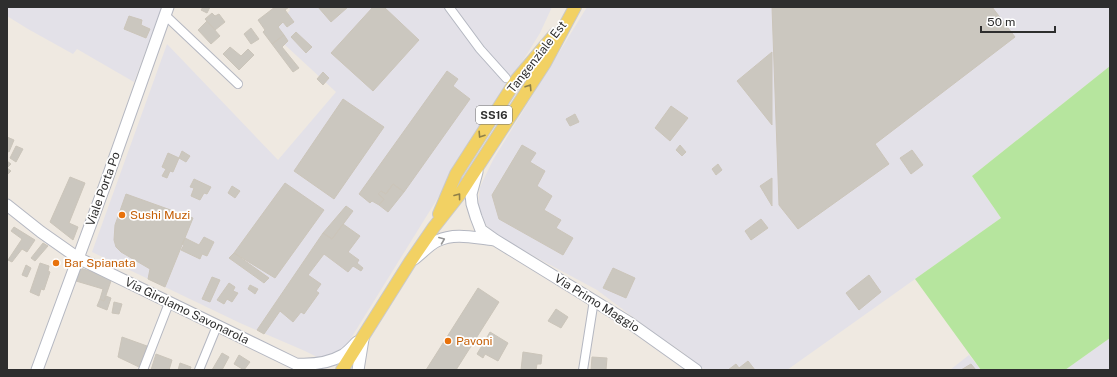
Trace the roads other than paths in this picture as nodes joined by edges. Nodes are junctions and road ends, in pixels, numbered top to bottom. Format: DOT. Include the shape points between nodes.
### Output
graph roads {
  1 [pos="448,7"];
  2 [pos="167,11"];
  3 [pos="573,11"];
  4 [pos="506,78"];
  5 [pos="238,84"];
  6 [pos="478,167"];
  7 [pos="7,205"];
  8 [pos="434,227"];
  9 [pos="495,240"];
  10 [pos="78,258"];
  11 [pos="410,262"];
  12 [pos="594,300"];
  13 [pos="170,303"];
  14 [pos="217,326"];
  15 [pos="362,337"];
  16 [pos="303,368"];
  17 [pos="37,370"];
  18 [pos="144,370"];
  19 [pos="199,370"];
  20 [pos="328,370"];
  21 [pos="342,370"];
  22 [pos="358,370"];
  23 [pos="583,370"];
  24 [pos="696,370"];
  1 -- 4 [label="street"];
  2 -- 5 [label="street"];
  2 -- 10 [label="street, Viale Porta Po"];
  6 -- 3 [label="main road, Tangenziale Est / SS16, one-way" via="545,63"];
  3 -- 8 [label="main road, Tangenziale Est / SS16, one-way" via="517,79 454,178"];
  8 -- 6 [label="main road, Tangenziale Est / SS16, one-way"];
  6 -- 9 [label="street, Via Primo Maggio" via="471,194 472,204 481,230"];
  7 -- 10 [label="street, Via Girolamo Savonarola"];
  8 -- 11 [label="main road, Tangenziale Est / SS16"];
  11 -- 9 [label="street, Via Primo Maggio, one-way" via="437,241 448,237 463,235"];
  9 -- 12 [label="street, Via Primo Maggio"];
  10 -- 13 [label="street, Via Girolamo Savonarola"];
  10 -- 17 [label="street, Viale Porta Po"];
  11 -- 15 [label="main road, Tangenziale Est / SS16"];
  12 -- 23 [label="street"];
  12 -- 24 [label="street, Via Primo Maggio"];
  13 -- 14 [label="street, Via Girolamo Savonarola"];
  13 -- 18 [label="street"];
  14 -- 16 [label="street, Via Girolamo Savonarola"];
  14 -- 19 [label="street"];
  15 -- 16 [label="street" via="344,354"];
  15 -- 21 [label="main road, Tangenziale Est / SS16"];
  15 -- 22 [label="street"];
  16 -- 20 [label="street, Via Girolamo Savonarola" via="323,367"];
}
